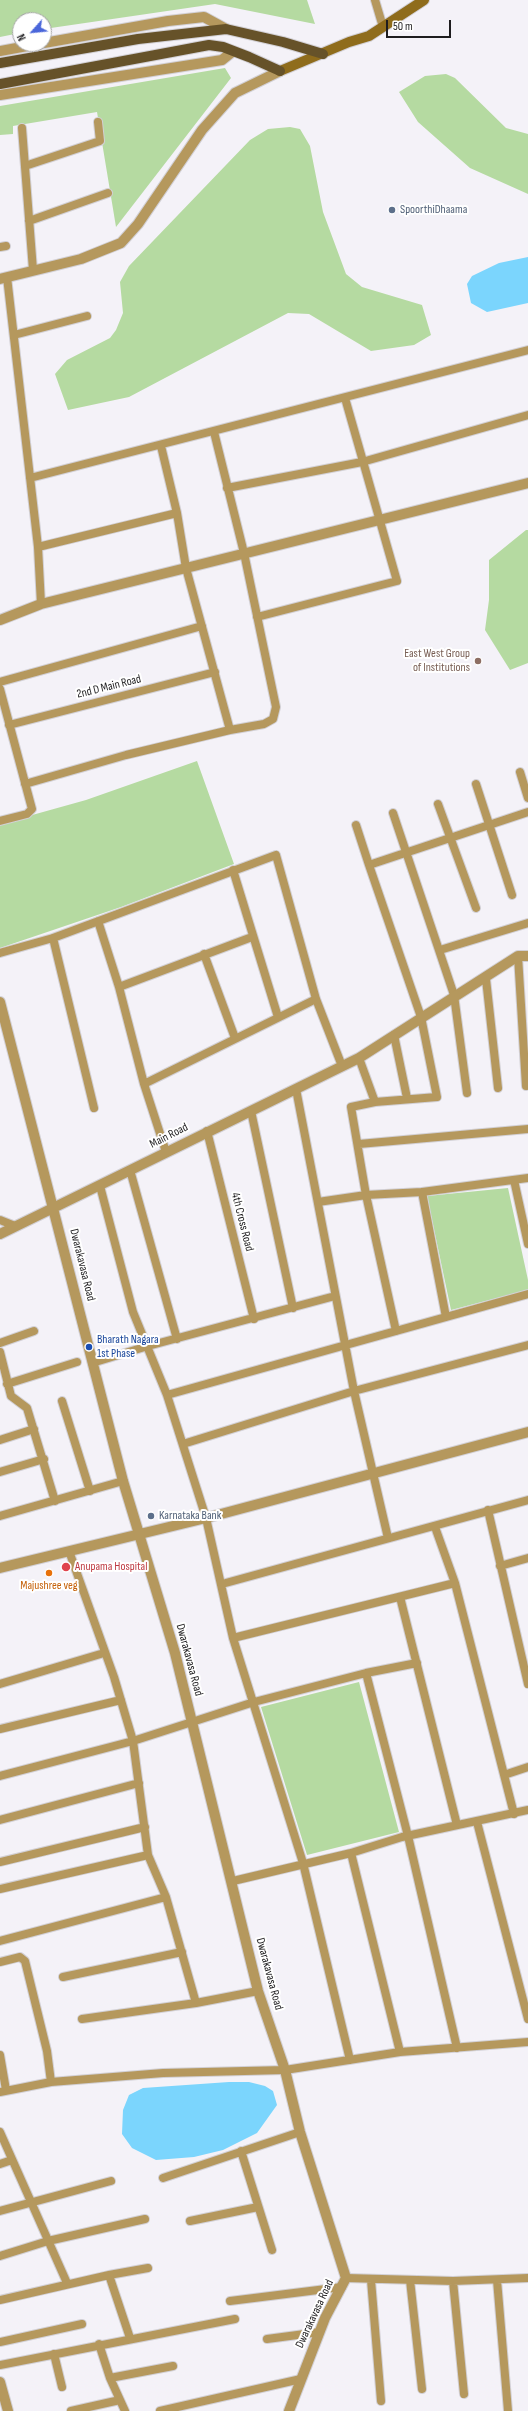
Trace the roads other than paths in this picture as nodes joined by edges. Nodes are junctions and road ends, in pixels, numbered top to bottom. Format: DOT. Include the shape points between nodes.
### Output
graph roads {
  1 [pos="375,0"];
  2 [pos="424,0"];
  3 [pos="384,27"];
  4 [pos="226,29"];
  5 [pos="52,42"];
  6 [pos="12,49"];
  7 [pos="0,51"];
  8 [pos="232,52"];
  9 [pos="323,54"];
  10 [pos="0,63"];
  11 [pos="280,71"];
  12 [pos="0,84"];
  13 [pos="0,95"];
  14 [pos="98,122"];
  15 [pos="22,128"];
  16 [pos="25,166"];
  17 [pos="108,193"];
  18 [pos="29,221"];
  19 [pos="33,270"];
  20 [pos="3,278"];
  21 [pos="87,316"];
  22 [pos="14,334"];
  23 [pos="528,350"];
  24 [pos="345,398"];
  25 [pos="528,415"];
  26 [pos="214,432"];
  27 [pos="160,446"];
  28 [pos="362,462"];
  29 [pos="30,478"];
  30 [pos="528,483"];
  31 [pos="227,488"];
  32 [pos="177,513"];
  33 [pos="378,520"];
  34 [pos="38,547"];
  35 [pos="244,553"];
  36 [pos="186,568"];
  37 [pos="41,604"];
  38 [pos="257,617"];
  39 [pos="0,620"];
  40 [pos="202,626"];
  41 [pos="215,672"];
  42 [pos="0,682"];
  43 [pos="0,689"];
  44 [pos="9,725"];
  45 [pos="230,730"];
  46 [pos="520,772"];
  47 [pos="25,784"];
  48 [pos="476,784"];
  49 [pos="528,798"];
  50 [pos="438,804"];
  51 [pos="528,812"];
  52 [pos="393,813"];
  53 [pos="0,821"];
  54 [pos="356,825"];
  55 [pos="489,825"];
  56 [pos="450,838"];
  57 [pos="408,852"];
  58 [pos="369,865"];
  59 [pos="232,870"];
  60 [pos="512,895"];
  61 [pos="476,908"];
  62 [pos="98,921"];
  63 [pos="528,923"];
  64 [pos="252,937"];
  65 [pos="53,938"];
  66 [pos="440,950"];
  67 [pos="0,953"];
  68 [pos="204,954"];
  69 [pos="523,956"];
  70 [pos="486,979"];
  71 [pos="119,987"];
  72 [pos="454,995"];
  73 [pos="316,999"];
  74 [pos="0,1002"];
  75 [pos="278,1017"];
  76 [pos="421,1017"];
  77 [pos="394,1035"];
  78 [pos="235,1038"];
  79 [pos="359,1058"];
  80 [pos="342,1066"];
  81 [pos="144,1084"];
  82 [pos="526,1086"];
  83 [pos="498,1088"];
  84 [pos="296,1089"];
  85 [pos="467,1093"];
  86 [pos="407,1098"];
  87 [pos="375,1102"];
  88 [pos="94,1108"];
  89 [pos="251,1111"];
  90 [pos="528,1129"];
  91 [pos="207,1131"];
  92 [pos="359,1144"];
  93 [pos="166,1152"];
  94 [pos="130,1170"];
  95 [pos="528,1178"];
  96 [pos="514,1180"];
  97 [pos="100,1186"];
  98 [pos="422,1192"];
  99 [pos="366,1195"];
  100 [pos="318,1202"];
  101 [pos="54,1208"];
  102 [pos="1,1219"];
  103 [pos="15,1226"];
  104 [pos="0,1234"];
  105 [pos="528,1244"];
  106 [pos="528,1294"];
  107 [pos="335,1296"];
  108 [pos="293,1308"];
  109 [pos="446,1316"];
  110 [pos="254,1319"];
  111 [pos="396,1331"];
  112 [pos="34,1332"];
  113 [pos="177,1339"];
  114 [pos="0,1343"];
  115 [pos="528,1345"];
  116 [pos="148,1346"];
  117 [pos="346,1346"];
  118 [pos="0,1352"];
  119 [pos="77,1362"];
  120 [pos="92,1363"];
  121 [pos="8,1388"];
  122 [pos="354,1391"];
  123 [pos="0,1394"];
  124 [pos="167,1395"];
  125 [pos="62,1401"];
  126 [pos="34,1429"];
  127 [pos="528,1432"];
  128 [pos="0,1440"];
  129 [pos="183,1444"];
  130 [pos="44,1459"];
  131 [pos="0,1472"];
  132 [pos="372,1474"];
  133 [pos="123,1481"];
  134 [pos="90,1491"];
  135 [pos="55,1500"];
  136 [pos="528,1500"];
  137 [pos="488,1510"];
  138 [pos="0,1516"];
  139 [pos="206,1518"];
  140 [pos="435,1527"];
  141 [pos="138,1534"];
  142 [pos="388,1538"];
  143 [pos="69,1551"];
  144 [pos="528,1558"];
  145 [pos="500,1566"];
  146 [pos="0,1568"];
  147 [pos="455,1583"];
  148 [pos="222,1584"];
  149 [pos="400,1597"];
  150 [pos="234,1638"];
  151 [pos="104,1653"];
  152 [pos="417,1663"];
  153 [pos="366,1673"];
  154 [pos="0,1684"];
  155 [pos="528,1684"];
  156 [pos="121,1700"];
  157 [pos="254,1702"];
  158 [pos="193,1723"];
  159 [pos="0,1729"];
  160 [pos="133,1741"];
  161 [pos="528,1767"];
  162 [pos="0,1776"];
  163 [pos="504,1776"];
  164 [pos="139,1783"];
  165 [pos="528,1810"];
  166 [pos="514,1814"];
  167 [pos="0,1820"];
  168 [pos="477,1822"];
  169 [pos="457,1825"];
  170 [pos="145,1827"];
  171 [pos="408,1836"];
  172 [pos="352,1853"];
  173 [pos="148,1855"];
  174 [pos="0,1862"];
  175 [pos="303,1863"];
  176 [pos="232,1881"];
  177 [pos="0,1889"];
  178 [pos="166,1897"];
  179 [pos="0,1941"];
  180 [pos="182,1952"];
  181 [pos="0,1962"];
  182 [pos="62,1977"];
  183 [pos="258,1991"];
  184 [pos="196,2003"];
  185 [pos="82,2019"];
  186 [pos="528,2019"];
  187 [pos="528,2042"];
  188 [pos="457,2048"];
  189 [pos="400,2052"];
  190 [pos="0,2055"];
  191 [pos="350,2060"];
  192 [pos="285,2070"];
  193 [pos="51,2082"];
  194 [pos="3,2091"];
  195 [pos="0,2132"];
  196 [pos="300,2132"];
  197 [pos="241,2151"];
  198 [pos="12,2160"];
  199 [pos="0,2164"];
  200 [pos="163,2178"];
  201 [pos="111,2181"];
  202 [pos="30,2202"];
  203 [pos="258,2207"];
  204 [pos="0,2211"];
  205 [pos="144,2219"];
  206 [pos="190,2221"];
  207 [pos="48,2241"];
  208 [pos="272,2250"];
  209 [pos="0,2256"];
  210 [pos="148,2268"];
  211 [pos="109,2275"];
  212 [pos="528,2278"];
  213 [pos="371,2280"];
  214 [pos="410,2280"];
  215 [pos="497,2280"];
  216 [pos="453,2281"];
  217 [pos="344,2282"];
  218 [pos="67,2284"];
  219 [pos="0,2300"];
  220 [pos="230,2301"];
  221 [pos="235,2319"];
  222 [pos="82,2324"];
  223 [pos="320,2332"];
  224 [pos="130,2338"];
  225 [pos="267,2339"];
  226 [pos="0,2342"];
  227 [pos="99,2344"];
  228 [pos="54,2354"];
  229 [pos="0,2365"];
  230 [pos="173,2366"];
  231 [pos="110,2378"];
  232 [pos="301,2379"];
  233 [pos="0,2382"];
  234 [pos="62,2387"];
  235 [pos="422,2389"];
  236 [pos="464,2394"];
  237 [pos="120,2400"];
  238 [pos="381,2401"];
  239 [pos="8,2411"];
  240 [pos="71,2411"];
  241 [pos="126,2411"];
  242 [pos="160,2411"];
  243 [pos="289,2411"];
  244 [pos="508,2411"];
  1 -- 3 [label="street"];
  2 -- 3 [label="main road"];
  3 -- 9 [label="main road" via="369,36"];
  4 -- 5 [label="street" via="204,17"];
  4 -- 9 [label="main road"];
  4 -- 10 [label="main road" via="138,38"];
  6 -- 7 [label="street"];
  8 -- 11 [label="main road"];
  8 -- 12 [label="main road" via="223,47 209,45"];
  8 -- 13 [label="street" via="222,60"];
  9 -- 11 [label="main road"];
  11 -- 19 [label="street" via="235,93 202,130 138,224 121,243 81,259"];
  14 -- 16 [label="street" via="101,137 96,144"];
  15 -- 16 [label="street"];
  16 -- 18 [label="street"];
  17 -- 18 [label="street"];
  18 -- 19 [label="street"];
  19 -- 20 [label="street"];
  20 -- 22 [label="street"];
  21 -- 22 [label="street"];
  22 -- 29 [label="street"];
  23 -- 24 [label="street"];
  24 -- 26 [label="street"];
  24 -- 28 [label="street"];
  25 -- 28 [label="street"];
  26 -- 27 [label="street"];
  26 -- 31 [label="street"];
  27 -- 29 [label="street"];
  27 -- 32 [label="street"];
  28 -- 31 [label="street"];
  28 -- 33 [label="street"];
  29 -- 34 [label="street"];
  30 -- 33 [label="street"];
  31 -- 35 [label="street"];
  32 -- 34 [label="street"];
  32 -- 36 [label="street"];
  33 -- 35 [label="street"];
  33 -- 38 [label="street" via="397,581"];
  34 -- 37 [label="street"];
  35 -- 36 [label="street"];
  35 -- 38 [label="street"];
  36 -- 37 [label="street"];
  36 -- 40 [label="street"];
  37 -- 39 [label="street"];
  38 -- 45 [label="street" via="276,707 273,719 264,724"];
  40 -- 41 [label="street"];
  40 -- 42 [label="street"];
  41 -- 44 [label="street, 2nd D Main Road"];
  41 -- 45 [label="street"];
  43 -- 44 [label="street"];
  44 -- 47 [label="street"];
  45 -- 47 [label="street"];
  46 -- 49 [label="street"];
  47 -- 53 [label="street" via="32,809 27,814"];
  48 -- 55 [label="street"];
  50 -- 56 [label="street"];
  51 -- 55 [label="street"];
  52 -- 57 [label="street"];
  54 -- 58 [label="street"];
  55 -- 56 [label="street"];
  55 -- 60 [label="street"];
  56 -- 57 [label="street"];
  56 -- 61 [label="street"];
  57 -- 58 [label="street"];
  57 -- 66 [label="street"];
  58 -- 76 [label="street"];
  59 -- 62 [label="street"];
  59 -- 64 [label="street"];
  59 -- 73 [label="street" via="276,855"];
  62 -- 65 [label="street"];
  62 -- 71 [label="street"];
  63 -- 66 [label="street"];
  64 -- 68 [label="street"];
  64 -- 75 [label="street"];
  65 -- 67 [label="street"];
  65 -- 88 [label="street"];
  66 -- 72 [label="street"];
  68 -- 71 [label="street"];
  68 -- 78 [label="street"];
  69 -- 70 [label="street, Main Road"];
  69 -- 82 [label="street"];
  70 -- 72 [label="street, Main Road"];
  70 -- 83 [label="street"];
  71 -- 81 [label="street"];
  72 -- 76 [label="street, Main Road"];
  72 -- 85 [label="street"];
  73 -- 75 [label="street"];
  73 -- 80 [label="street"];
  74 -- 101 [label="street, Dwarakavasa Road"];
  75 -- 78 [label="street"];
  76 -- 77 [label="street, Main Road"];
  76 -- 86 [label="street" via="437,1097"];
  77 -- 79 [label="street, Main Road"];
  77 -- 86 [label="street"];
  78 -- 81 [label="street"];
  79 -- 80 [label="street, Main Road"];
  79 -- 87 [label="street"];
  80 -- 84 [label="street, Main Road"];
  81 -- 93 [label="street"];
  84 -- 89 [label="street, Main Road"];
  84 -- 100 [label="street"];
  86 -- 87 [label="street"];
  87 -- 92 [label="street" via="351,1107"];
  89 -- 91 [label="street, Main Road"];
  89 -- 108 [label="street"];
  90 -- 92 [label="street"];
  91 -- 93 [label="street, Main Road"];
  91 -- 110 [label="street, 4th Cross Road"];
  92 -- 99 [label="street"];
  93 -- 94 [label="street, Main Road"];
  94 -- 97 [label="street, Main Road"];
  94 -- 113 [label="street"];
  95 -- 96 [label="street"];
  96 -- 98 [label="street"];
  96 -- 105 [label="street"];
  97 -- 101 [label="street, Main Road"];
  97 -- 116 [label="street" via="133,1312"];
  98 -- 99 [label="street"];
  98 -- 109 [label="street"];
  99 -- 100 [label="street"];
  99 -- 111 [label="street"];
  100 -- 107 [label="street"];
  101 -- 103 [label="street, Main Road"];
  101 -- 120 [label="street, Dwarakavasa Road"];
  102 -- 103 [label="street"];
  103 -- 104 [label="street, Main Road"];
  106 -- 109 [label="street"];
  107 -- 108 [label="street"];
  107 -- 117 [label="street"];
  108 -- 110 [label="street"];
  109 -- 111 [label="street"];
  110 -- 113 [label="street"];
  111 -- 117 [label="street"];
  112 -- 114 [label="street"];
  113 -- 116 [label="street"];
  115 -- 122 [label="street"];
  116 -- 120 [label="street"];
  116 -- 124 [label="street"];
  117 -- 122 [label="street"];
  117 -- 124 [label="street"];
  118 -- 121 [label="street"];
  119 -- 121 [label="street"];
  120 -- 133 [label="street, Dwarakavasa Road"];
  121 -- 123 [label="street"];
  121 -- 126 [label="street" via="10,1396 27,1408"];
  122 -- 129 [label="street"];
  122 -- 132 [label="street"];
  124 -- 129 [label="street"];
  125 -- 134 [label="street"];
  126 -- 128 [label="street"];
  126 -- 130 [label="street"];
  127 -- 132 [label="street"];
  129 -- 139 [label="street"];
  130 -- 131 [label="street"];
  130 -- 135 [label="street"];
  132 -- 139 [label="street"];
  132 -- 142 [label="street"];
  133 -- 134 [label="street"];
  133 -- 141 [label="street, Dwarakavasa Road"];
  134 -- 135 [label="street"];
  135 -- 138 [label="street"];
  136 -- 137 [label="street"];
  137 -- 140 [label="street"];
  137 -- 145 [label="street"];
  139 -- 141 [label="street"];
  139 -- 148 [label="street"];
  140 -- 142 [label="street"];
  140 -- 147 [label="street"];
  141 -- 143 [label="street"];
  141 -- 158 [label="street, Dwarakavasa Road" via="175,1653"];
  142 -- 148 [label="street"];
  143 -- 146 [label="street"];
  143 -- 151 [label="street"];
  144 -- 145 [label="street"];
  145 -- 155 [label="street"];
  147 -- 149 [label="street"];
  147 -- 163 [label="street"];
  148 -- 150 [label="street"];
  149 -- 150 [label="street"];
  149 -- 152 [label="street"];
  150 -- 157 [label="street"];
  151 -- 154 [label="street"];
  151 -- 156 [label="street"];
  152 -- 153 [label="street"];
  152 -- 169 [label="street"];
  153 -- 157 [label="street"];
  153 -- 171 [label="street"];
  156 -- 159 [label="street"];
  156 -- 160 [label="street"];
  157 -- 158 [label="street"];
  157 -- 175 [label="street"];
  158 -- 160 [label="street"];
  158 -- 176 [label="street, Dwarakavasa Road"];
  160 -- 162 [label="street"];
  160 -- 164 [label="street"];
  161 -- 163 [label="street"];
  163 -- 166 [label="street"];
  164 -- 167 [label="street"];
  164 -- 170 [label="street"];
  165 -- 166 [label="street"];
  166 -- 168 [label="street"];
  168 -- 169 [label="street"];
  168 -- 186 [label="street"];
  169 -- 171 [label="street"];
  170 -- 173 [label="street"];
  170 -- 174 [label="street"];
  171 -- 172 [label="street"];
  171 -- 188 [label="street"];
  172 -- 175 [label="street"];
  172 -- 189 [label="street"];
  173 -- 177 [label="street"];
  173 -- 178 [label="street"];
  175 -- 176 [label="street"];
  175 -- 191 [label="street"];
  176 -- 183 [label="street, Dwarakavasa Road"];
  178 -- 179 [label="street"];
  178 -- 180 [label="street"];
  180 -- 182 [label="street"];
  180 -- 184 [label="street"];
  181 -- 193 [label="street" via="20,1957 25,1961 47,2051"];
  183 -- 184 [label="street"];
  183 -- 192 [label="street, Dwarakavasa Road"];
  184 -- 185 [label="street"];
  187 -- 188 [label="street"];
  188 -- 189 [label="street"];
  189 -- 191 [label="street"];
  190 -- 194 [label="street"];
  191 -- 192 [label="street"];
  192 -- 193 [label="street" via="162,2074"];
  192 -- 196 [label="street, Dwarakavasa Road"];
  193 -- 194 [label="street"];
  195 -- 198 [label="street"];
  196 -- 197 [label="street"];
  196 -- 217 [label="street, Dwarakavasa Road"];
  197 -- 200 [label="street"];
  197 -- 203 [label="street"];
  198 -- 199 [label="street"];
  198 -- 202 [label="street"];
  201 -- 202 [label="street"];
  202 -- 204 [label="street"];
  202 -- 207 [label="street"];
  203 -- 206 [label="street"];
  203 -- 208 [label="street"];
  205 -- 207 [label="street"];
  207 -- 209 [label="street"];
  207 -- 218 [label="street"];
  210 -- 211 [label="street"];
  211 -- 218 [label="street"];
  211 -- 224 [label="street"];
  212 -- 215 [label="street"];
  213 -- 214 [label="street"];
  213 -- 217 [label="street"];
  213 -- 238 [label="street"];
  214 -- 216 [label="street"];
  214 -- 235 [label="street"];
  215 -- 216 [label="street"];
  215 -- 244 [label="street"];
  216 -- 236 [label="street"];
  217 -- 220 [label="street"];
  217 -- 223 [label="street, Dwarakavasa Road"];
  218 -- 219 [label="street"];
  221 -- 224 [label="street"];
  222 -- 226 [label="street"];
  223 -- 225 [label="street"];
  223 -- 232 [label="street, Dwarakavasa Road"];
  224 -- 227 [label="street"];
  227 -- 228 [label="street"];
  227 -- 231 [label="street"];
  228 -- 229 [label="street"];
  228 -- 234 [label="street"];
  230 -- 231 [label="street"];
  231 -- 237 [label="street"];
  232 -- 242 [label="street"];
  232 -- 243 [label="street, Dwarakavasa Road"];
  233 -- 239 [label="street"];
  237 -- 240 [label="street"];
  237 -- 241 [label="street"];
}
